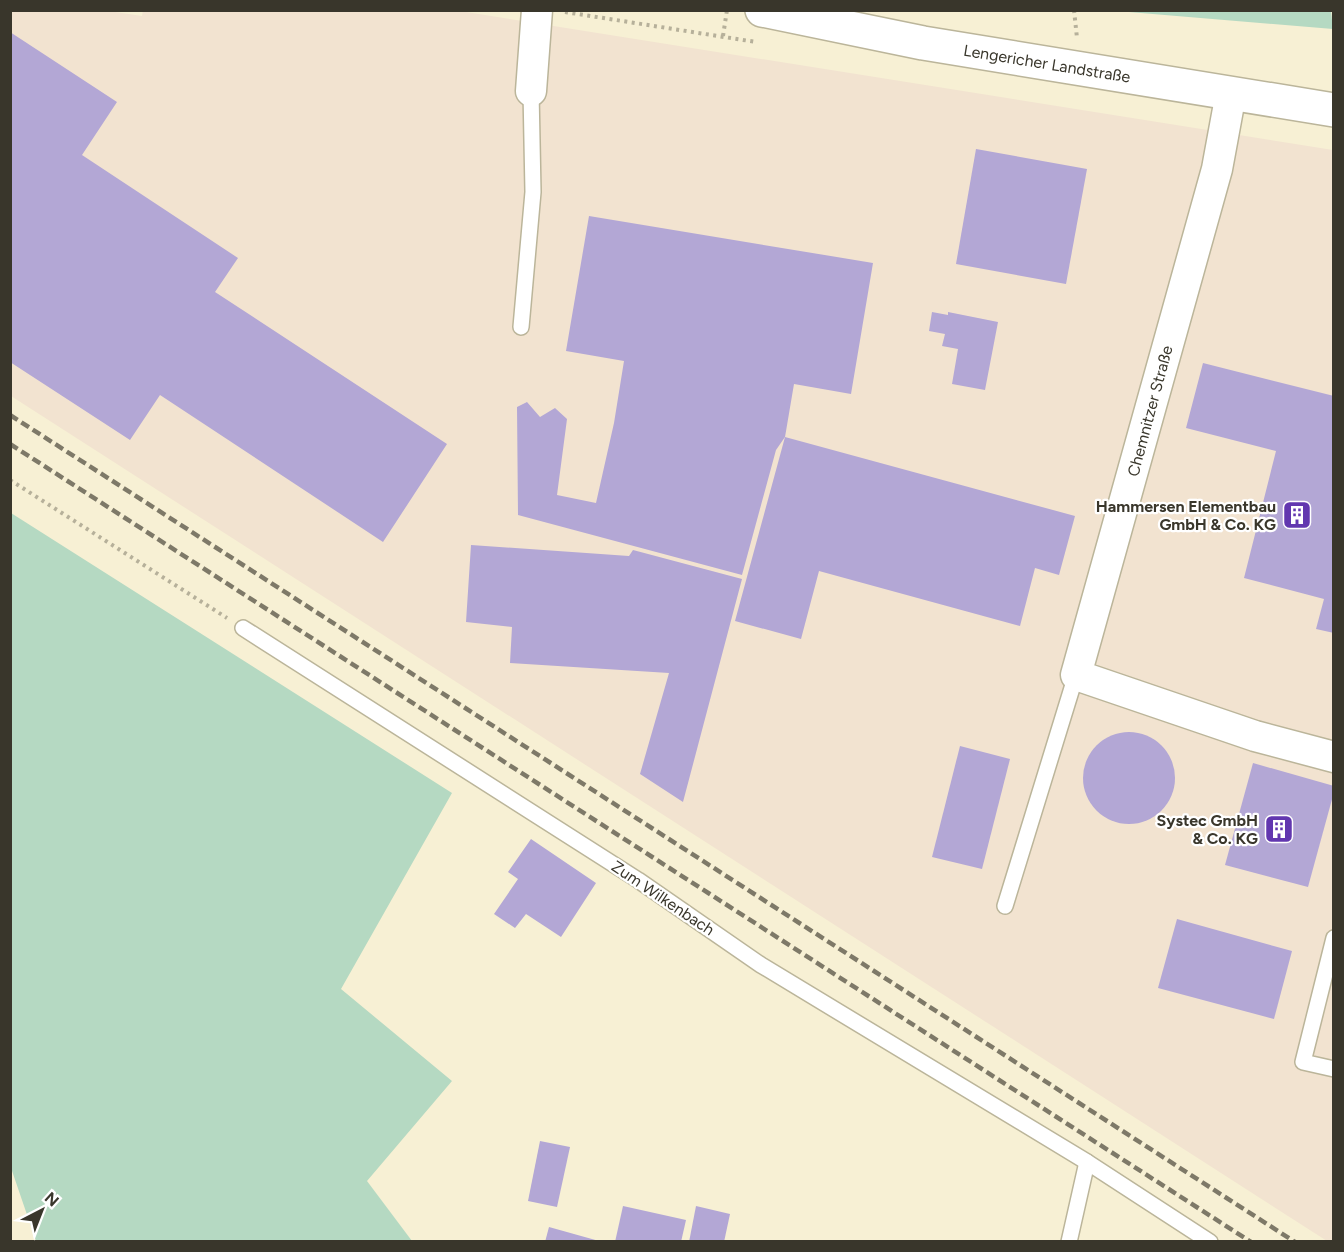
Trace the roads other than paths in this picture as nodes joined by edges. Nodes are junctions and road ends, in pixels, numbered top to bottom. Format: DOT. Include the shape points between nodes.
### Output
graph roads {
  1 [pos="537,10"];
  2 [pos="762,10"];
  3 [pos="531,91"];
  4 [pos="1231,93"];
  5 [pos="1334,110"];
  6 [pos="521,327"];
  7 [pos="243,628"];
  8 [pos="1077,675"];
  9 [pos="1334,757"];
  10 [pos="1005,906"];
  11 [pos="1334,938"];
  12 [pos="1334,1069"];
  13 [pos="1087,1162"];
  14 [pos="1069,1242"];
  15 [pos="1210,1242"];
  1 -- 3 [label="street"];
  2 -- 4 [label="main road, Lengericher Landstraße" via="922,43"];
  3 -- 6 [label="lane" via="533,192"];
  4 -- 5 [label="main road, Lengericher Landstraße"];
  4 -- 8 [label="street, Chemnitzer Straße" via="1217,169"];
  7 -- 13 [label="lane, Zum Wilkenbach" via="638,880 761,965"];
  8 -- 9 [label="street" via="1255,736"];
  8 -- 10 [label="lane"];
  11 -- 12 [label="lane" via="1303,1062"];
  13 -- 14 [label="lane"];
  13 -- 15 [label="lane, Zum Wilkenbach"];
}
